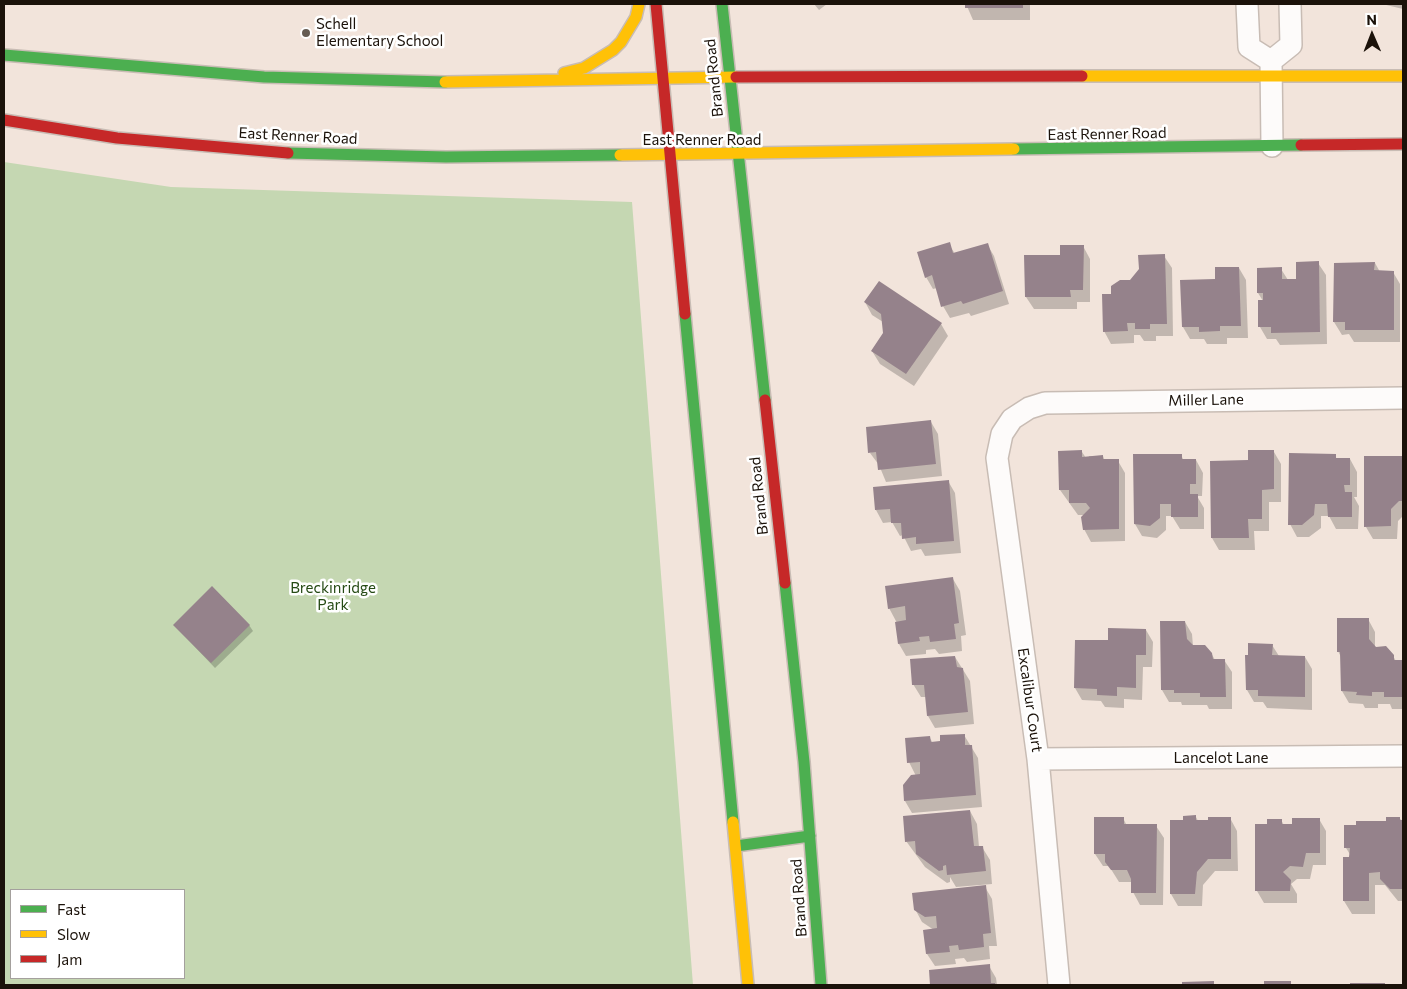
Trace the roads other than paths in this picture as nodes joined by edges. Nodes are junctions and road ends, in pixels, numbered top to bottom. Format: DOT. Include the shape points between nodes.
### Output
graph roads {
  1 [pos="639,4"];
  2 [pos="656,4"];
  3 [pos="722,4"];
  4 [pos="1247,4"];
  5 [pos="1290,4"];
  6 [pos="4,55"];
  7 [pos="1271,69"];
  8 [pos="1403,76"];
  9 [pos="664,77"];
  10 [pos="729,78"];
  11 [pos="538,80"];
  12 [pos="4,120"];
  13 [pos="1403,144"];
  14 [pos="1272,146"];
  15 [pos="672,154"];
  16 [pos="737,154"];
  17 [pos="1403,398"];
  18 [pos="1012,419"];
  19 [pos="1403,756"];
  20 [pos="1038,759"];
  21 [pos="810,836"];
  22 [pos="736,846"];
  23 [pos="748,985"];
  24 [pos="821,985"];
  25 [pos="1060,985"];
  1 -- 11 [label="main road" via="636,17 614,50 584,68"];
  2 -- 9 [label="main road"];
  3 -- 10 [label="main road, Brand Road"];
  4 -- 7 [label="street" via="1249,47"];
  5 -- 7 [label="street" via="1291,45"];
  6 -- 11 [label="main road" via="264,77 442,82"];
  7 -- 8 [label="main road"];
  7 -- 10 [label="main road"];
  7 -- 14 [label="street"];
  9 -- 10 [label="main road"];
  9 -- 11 [label="main road"];
  9 -- 15 [label="main road"];
  10 -- 16 [label="main road, Brand Road"];
  12 -- 15 [label="main road, East Renner Road" via="117,138 270,152 446,157"];
  13 -- 14 [label="main road, East Renner Road"];
  14 -- 16 [label="main road, East Renner Road"];
  15 -- 16 [label="main road, East Renner Road"];
  15 -- 22 [label="main road"];
  16 -- 21 [label="main road, Brand Road"];
  17 -- 18 [label="street, Miller Lane" via="1045,403"];
  18 -- 20 [label="street, Excalibur Court" via="1002,434 997,458"];
  19 -- 20 [label="street, Lancelot Lane"];
  20 -- 25 [label="street, Excalibur Court"];
  21 -- 22 [label="main road"];
  21 -- 24 [label="main road, Brand Road"];
  22 -- 23 [label="main road"];
}
